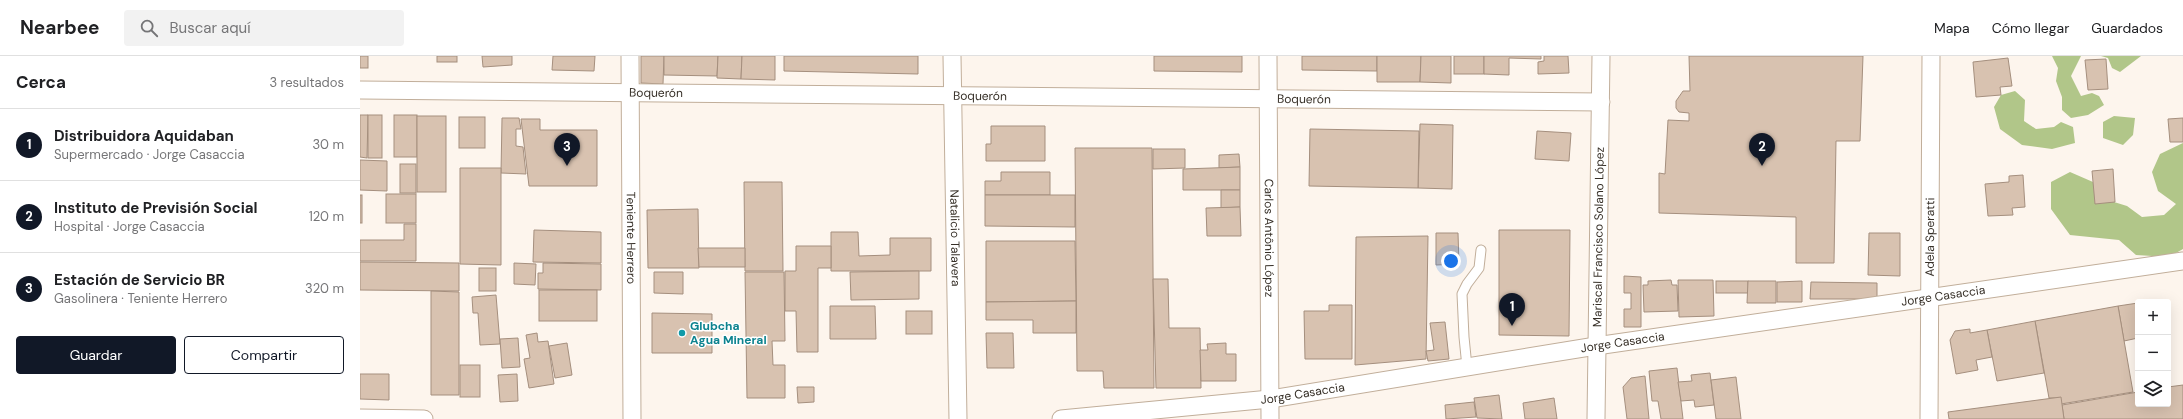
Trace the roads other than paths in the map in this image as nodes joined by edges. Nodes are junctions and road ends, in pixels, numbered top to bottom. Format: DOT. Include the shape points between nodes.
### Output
graph roads {
  1 [pos="630,56"];
  2 [pos="952,56"];
  3 [pos="1268,56"];
  4 [pos="1601,56"];
  5 [pos="1931,56"];
  6 [pos="360,90"];
  7 [pos="630,92"];
  8 [pos="952,97"];
  9 [pos="1268,98"];
  10 [pos="1601,102"];
  11 [pos="1480,250"];
  12 [pos="2183,261"];
  13 [pos="1929,298"];
  14 [pos="1596,346"];
  15 [pos="1467,367"];
  16 [pos="1270,399"];
  17 [pos="360,418"];
  18 [pos="424,419"];
  19 [pos="632,419"];
  20 [pos="958,419"];
  21 [pos="1061,419"];
  22 [pos="1270,419"];
  23 [pos="1596,419"];
  24 [pos="1929,419"];
  1 -- 7 [label="street, Teniente Herrero"];
  2 -- 8 [label="street, Natalicio Talavera"];
  3 -- 9 [label="street, Carlos Antônio López"];
  4 -- 10 [label="street, Mariscal Francisco Solano López"];
  5 -- 13 [label="street, Adela Speratti"];
  6 -- 7 [label="street, Boquerón"];
  7 -- 8 [label="street, Boquerón"];
  7 -- 19 [label="street, Teniente Herrero"];
  8 -- 9 [label="street, Boquerón"];
  8 -- 20 [label="street, Natalicio Talavera"];
  9 -- 10 [label="street, Boquerón"];
  9 -- 16 [label="street, Carlos Antônio López"];
  10 -- 14 [label="street, Mariscal Francisco Solano López"];
  11 -- 15 [label="lane" via="1479,268 1466,284 1462,294"];
  12 -- 13 [label="street, Jorge Casaccia"];
  13 -- 14 [label="street, Jorge Casaccia"];
  13 -- 24 [label="street, Adela Speratti"];
  14 -- 15 [label="street, Jorge Casaccia"];
  14 -- 23 [label="street, Mariscal Francisco Solano López"];
  15 -- 16 [label="street, Jorge Casaccia"];
  16 -- 21 [label="street, Jorge Casaccia"];
  16 -- 22 [label="street, Carlos Antônio López"];
  17 -- 18 [label="street"];
}
